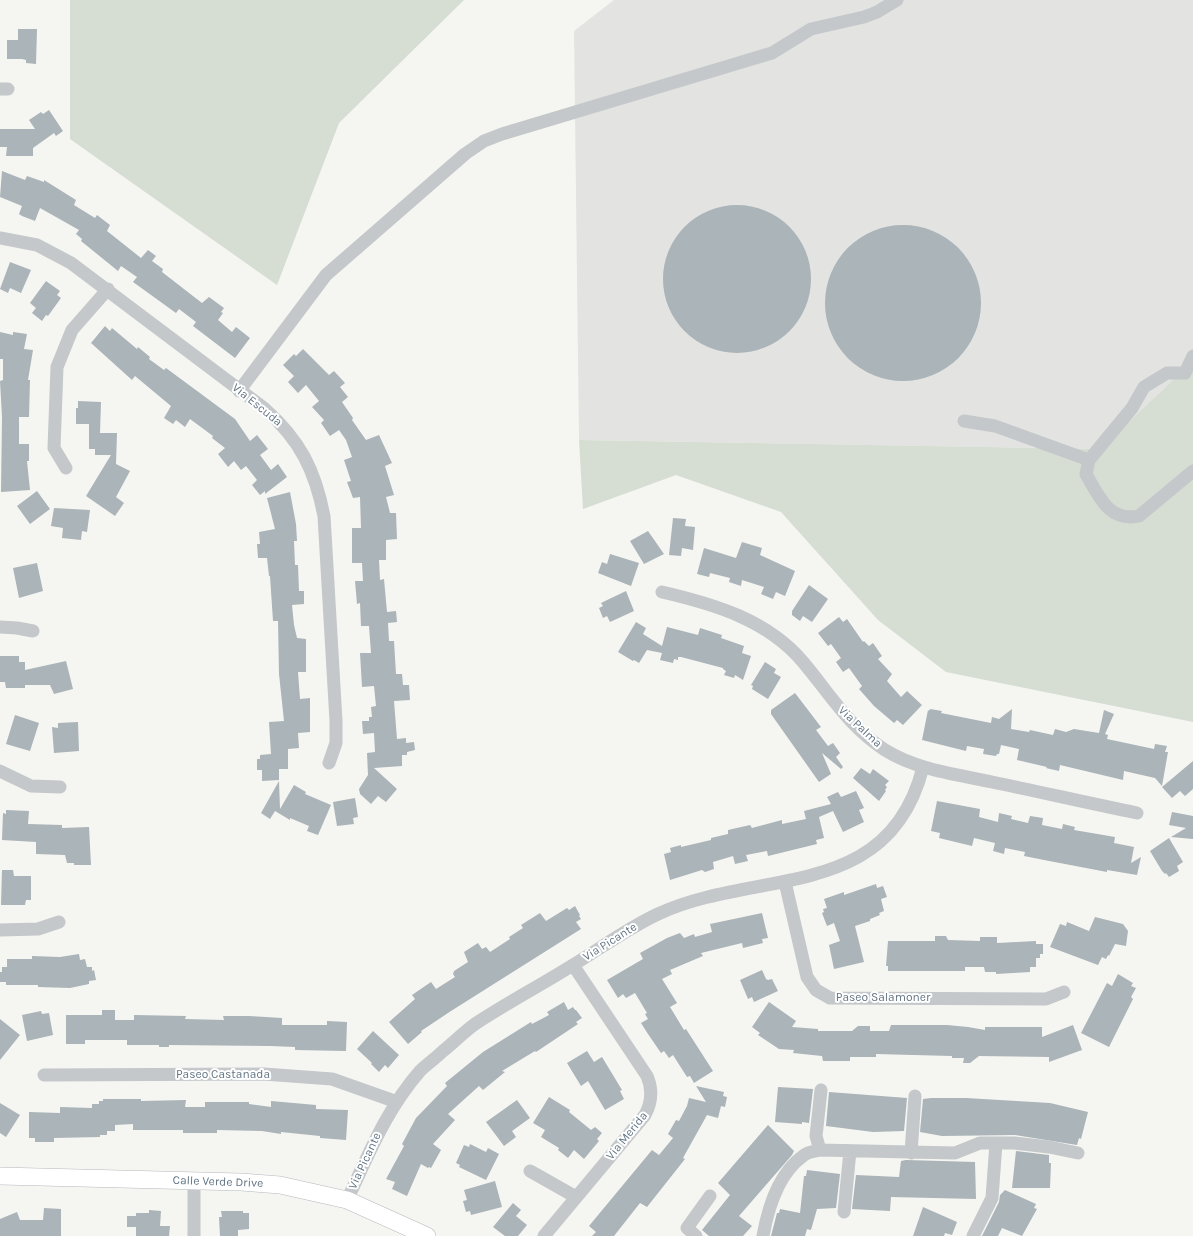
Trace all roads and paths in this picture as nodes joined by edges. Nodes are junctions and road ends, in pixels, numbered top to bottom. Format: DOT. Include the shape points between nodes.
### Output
graph roads {
  1 [pos="897,0"];
  2 [pos="0,238"];
  3 [pos="108,289"];
  4 [pos="1193,356"];
  5 [pos="239,390"];
  6 [pos="964,421"];
  7 [pos="1089,460"];
  8 [pos="66,468"];
  9 [pos="1193,471"];
  10 [pos="662,592"];
  11 [pos="0,627"];
  12 [pos="32,630"];
  13 [pos="329,763"];
  14 [pos="923,767"];
  15 [pos="0,771"];
  16 [pos="60,787"];
  17 [pos="1137,813"];
  18 [pos="785,882"];
  19 [pos="59,922"];
  20 [pos="0,930"];
  21 [pos="573,965"];
  22 [pos="1064,992"];
  23 [pos="44,1075"];
  24 [pos="821,1090"];
  25 [pos="914,1096"];
  26 [pos="397,1102"];
  27 [pos="996,1143"];
  28 [pos="820,1150"];
  29 [pos="850,1151"];
  30 [pos="911,1153"];
  31 [pos="1078,1153"];
  32 [pos="530,1171"];
  33 [pos="0,1176"];
  34 [pos="194,1181"];
  35 [pos="710,1196"];
  36 [pos="576,1197"];
  37 [pos="347,1200"];
  38 [pos="844,1212"];
  39 [pos="687,1233"];
  40 [pos="194,1236"];
  41 [pos="426,1236"];
  42 [pos="544,1236"];
  43 [pos="763,1236"];
  44 [pos="974,1236"];
  1 -- 5 [label="street" via="864,17 811,29 772,53 484,141 459,159 326,275"];
  2 -- 3 [label="street, Via Escuda" via="37,246 71,263"];
  3 -- 5 [label="street, Via Escuda"];
  3 -- 8 [label="street" via="72,330 57,367 54,448"];
  4 -- 7 [label="street" via="1186,373 1167,373 1144,387 1132,408"];
  5 -- 13 [label="street, Via Escuda" via="278,420 297,444 311,470 321,499 326,535 336,721 336,743"];
  6 -- 7 [label="street" via="995,426"];
  7 -- 9 [label="street" via="1086,474 1102,501 1120,517 1139,516"];
  10 -- 14 [label="street, Via Palma" via="693,599 749,620 778,636 803,661 840,711 859,729 886,750"];
  11 -- 12 [label="street"];
  14 -- 17 [label="street, Via Palma"];
  14 -- 18 [label="street, Via Picante" via="919,785 908,809 883,840 849,862"];
  15 -- 16 [label="street" via="31,786"];
  18 -- 21 [label="street, Via Picante" via="704,897 673,907 640,923"];
  18 -- 22 [label="street, Paseo Salamoner" via="807,977 816,990 830,998 1046,999"];
  19 -- 20 [label="street" via="38,929"];
  21 -- 26 [label="street, Via Picante" via="474,1025 421,1070"];
  21 -- 36 [label="street, Via Merida" via="647,1076 651,1092 649,1108 645,1115"];
  23 -- 26 [label="street, Paseo Castanada" via="264,1074 332,1079"];
  24 -- 28 [label="street" via="816,1136"];
  25 -- 30 [label="street"];
  26 -- 37 [label="street, Via Picante" via="385,1118"];
  27 -- 30 [label="street" via="980,1143 955,1153"];
  27 -- 31 [label="street" via="1049,1147"];
  27 -- 44 [label="street" via="992,1198"];
  28 -- 29 [label="street"];
  28 -- 43 [label="street" via="803,1155 785,1175 776,1192"];
  29 -- 30 [label="street"];
  29 -- 38 [label="street"];
  32 -- 36 [label="street"];
  33 -- 34 [label="main road, Calle Verde Drive"];
  34 -- 37 [label="main road, Calle Verde Drive" via="280,1185"];
  34 -- 40 [label="street"];
  35 -- 39 [label="street"];
  36 -- 42 [label="street, Via Merida"];
  37 -- 41 [label="main road, Calle Verde Drive"];
}
